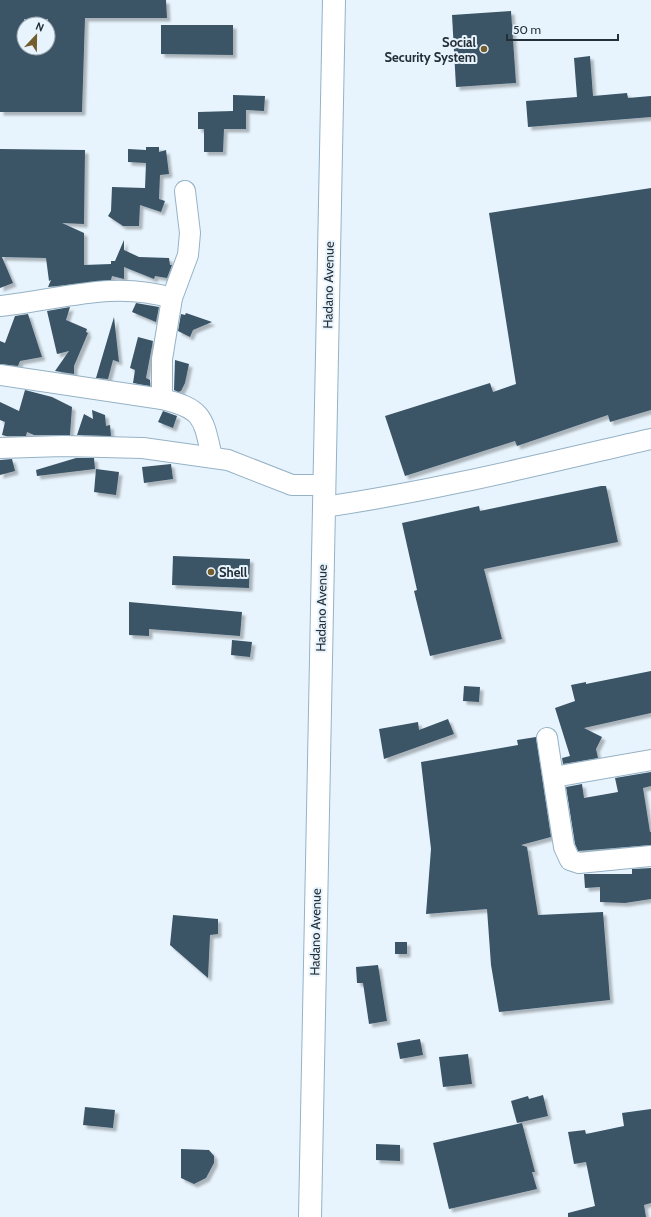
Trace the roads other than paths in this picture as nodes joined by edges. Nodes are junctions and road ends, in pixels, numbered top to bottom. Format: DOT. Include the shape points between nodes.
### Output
graph roads {
  1 [pos="334,0"];
  2 [pos="184,191"];
  3 [pos="172,298"];
  4 [pos="0,306"];
  5 [pos="0,375"];
  6 [pos="162,399"];
  7 [pos="651,439"];
  8 [pos="0,448"];
  9 [pos="212,457"];
  10 [pos="324,485"];
  11 [pos="324,507"];
  12 [pos="547,738"];
  13 [pos="651,760"];
  14 [pos="554,777"];
  15 [pos="651,856"];
  16 [pos="310,1217"];
  1 -- 10 [label="main road, Hadano Avenue"];
  2 -- 3 [label="street" via="190,233 188,255"];
  3 -- 4 [label="street" via="121,289"];
  3 -- 6 [label="street" via="162,359"];
  5 -- 6 [label="street"];
  6 -- 9 [label="street" via="192,408 199,416 205,427"];
  7 -- 11 [label="street" via="495,476"];
  8 -- 9 [label="street" via="120,446"];
  9 -- 10 [label="street" via="243,465 292,485"];
  10 -- 11 [label="main road, Hadano Avenue"];
  11 -- 16 [label="main road, Hadano Avenue"];
  12 -- 14 [label="street"];
  13 -- 14 [label="street"];
  14 -- 15 [label="street" via="564,847 570,860 579,863"];
}
